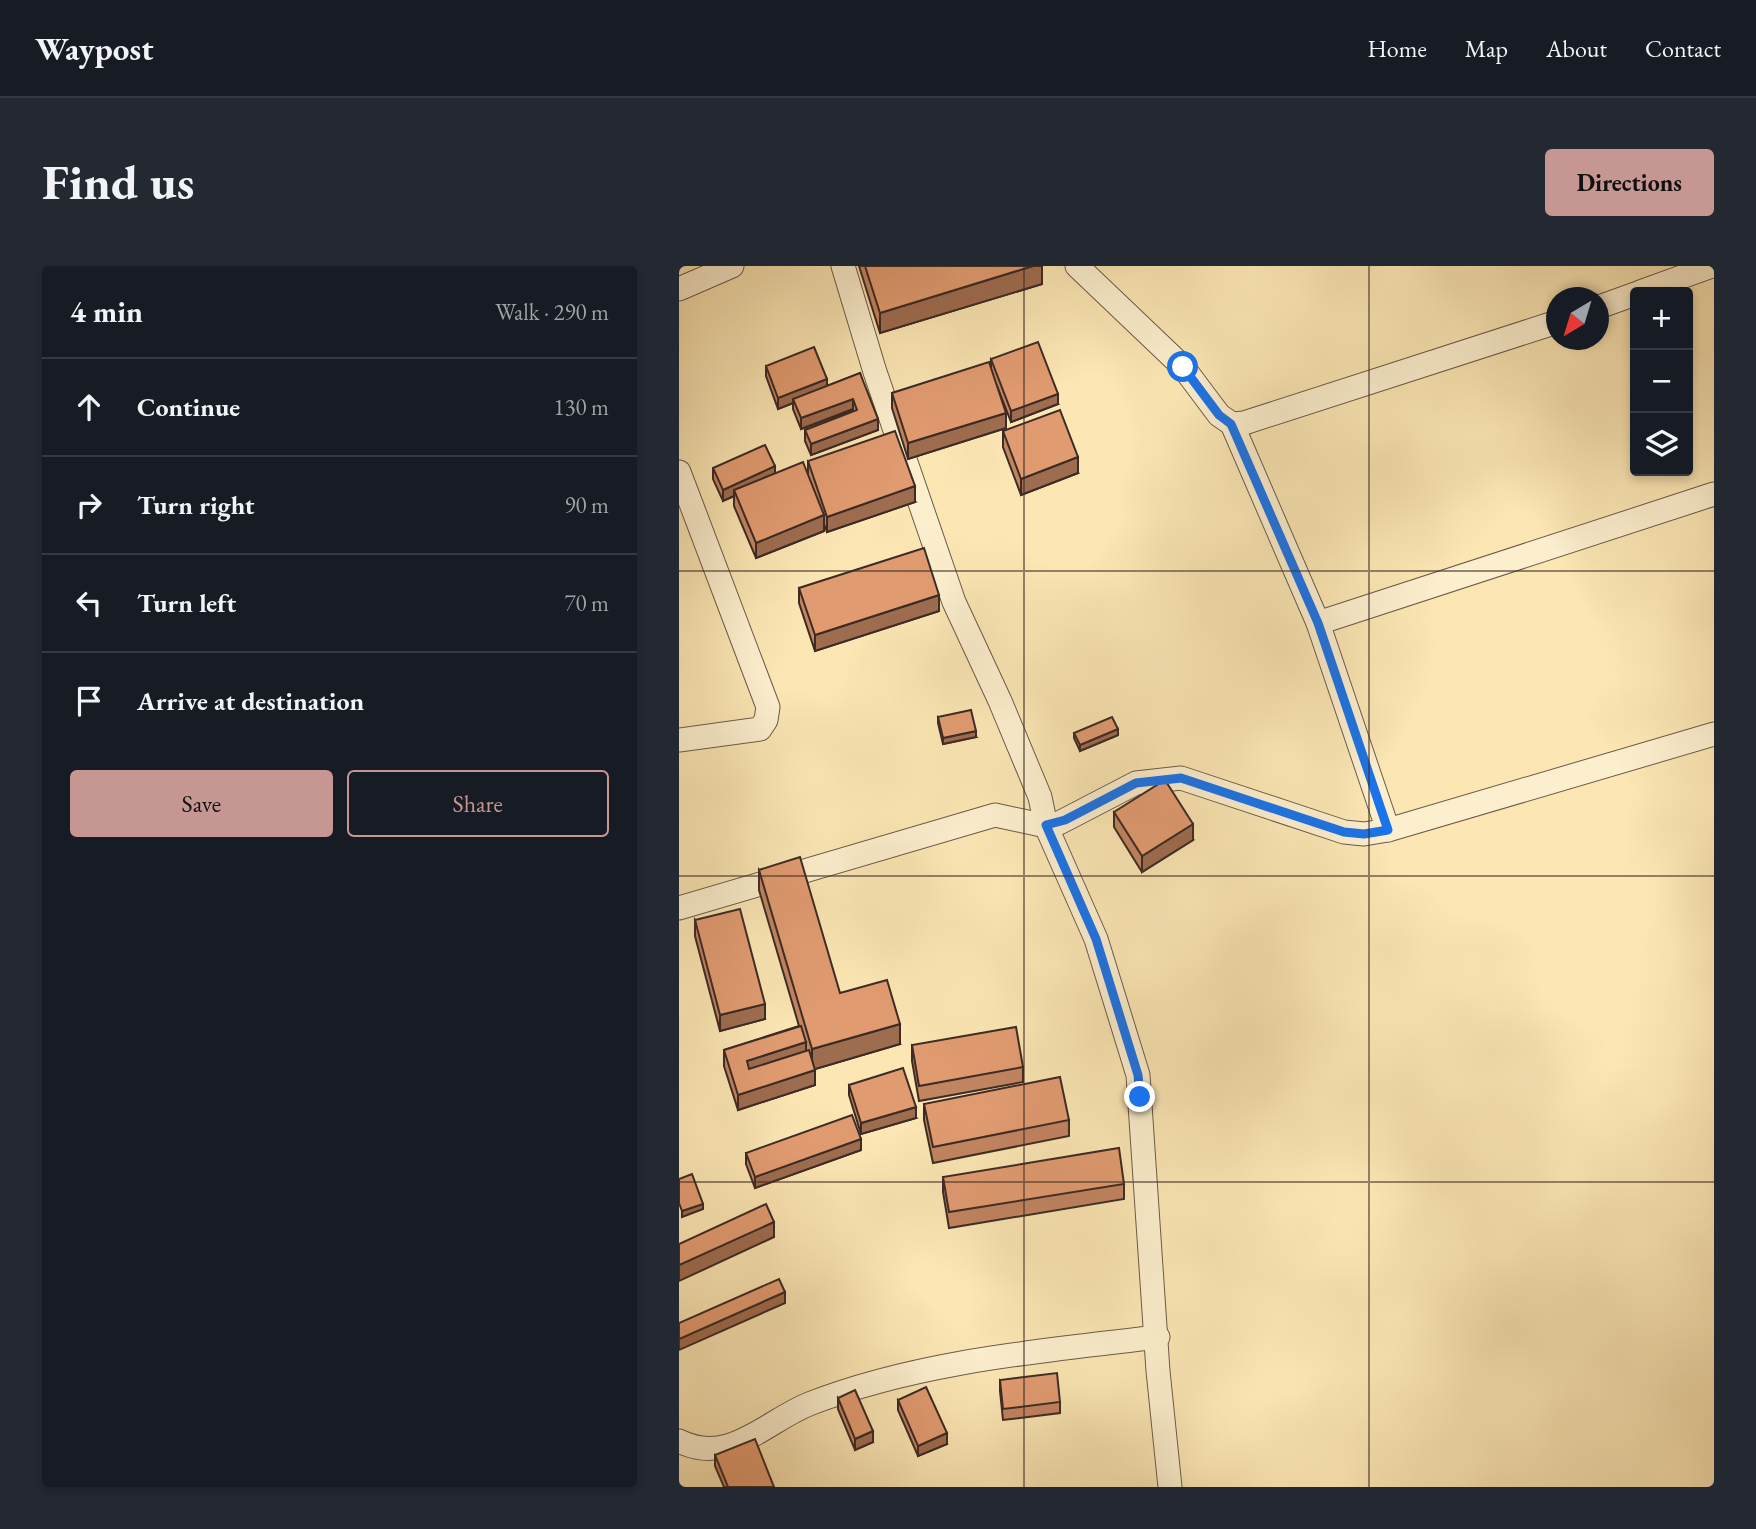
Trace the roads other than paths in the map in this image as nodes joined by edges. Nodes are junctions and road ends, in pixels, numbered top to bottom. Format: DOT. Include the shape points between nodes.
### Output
graph roads {
  1 [pos="843,266"];
  2 [pos="1077,266"];
  3 [pos="1712,266"];
  4 [pos="722,268"];
  5 [pos="1654,287"];
  6 [pos="679,289"];
  7 [pos="1630,296"];
  8 [pos="1609,303"];
  9 [pos="1546,325"];
  10 [pos="1231,424"];
  11 [pos="679,472"];
  12 [pos="1714,494"];
  13 [pos="1318,623"];
  14 [pos="1714,734"];
  15 [pos="679,740"];
  16 [pos="1046,825"];
  17 [pos="1388,830"];
  18 [pos="679,908"];
  19 [pos="1158,1337"];
  20 [pos="679,1441"];
  21 [pos="1170,1487"];
  1 -- 16 [label="street" via="954,602 1040,797"];
  2 -- 10 [label="street" via="1183,367"];
  3 -- 5 [label="street"];
  4 -- 6 [label="street"];
  7 -- 8 [label="street"];
  9 -- 10 [label="street"];
  10 -- 13 [label="street"];
  11 -- 15 [label="street" via="768,707 760,729"];
  12 -- 13 [label="street"];
  13 -- 17 [label="street"];
  14 -- 17 [label="street"];
  16 -- 17 [label="street" via="1065,820 1136,783 1181,778 1344,832"];
  16 -- 18 [label="street" via="995,815"];
  16 -- 19 [label="street" via="1096,939 1138,1075"];
  19 -- 20 [label="street" via="1020,1354 871,1383 808,1405 714,1450"];
  19 -- 21 [label="street"];
}
